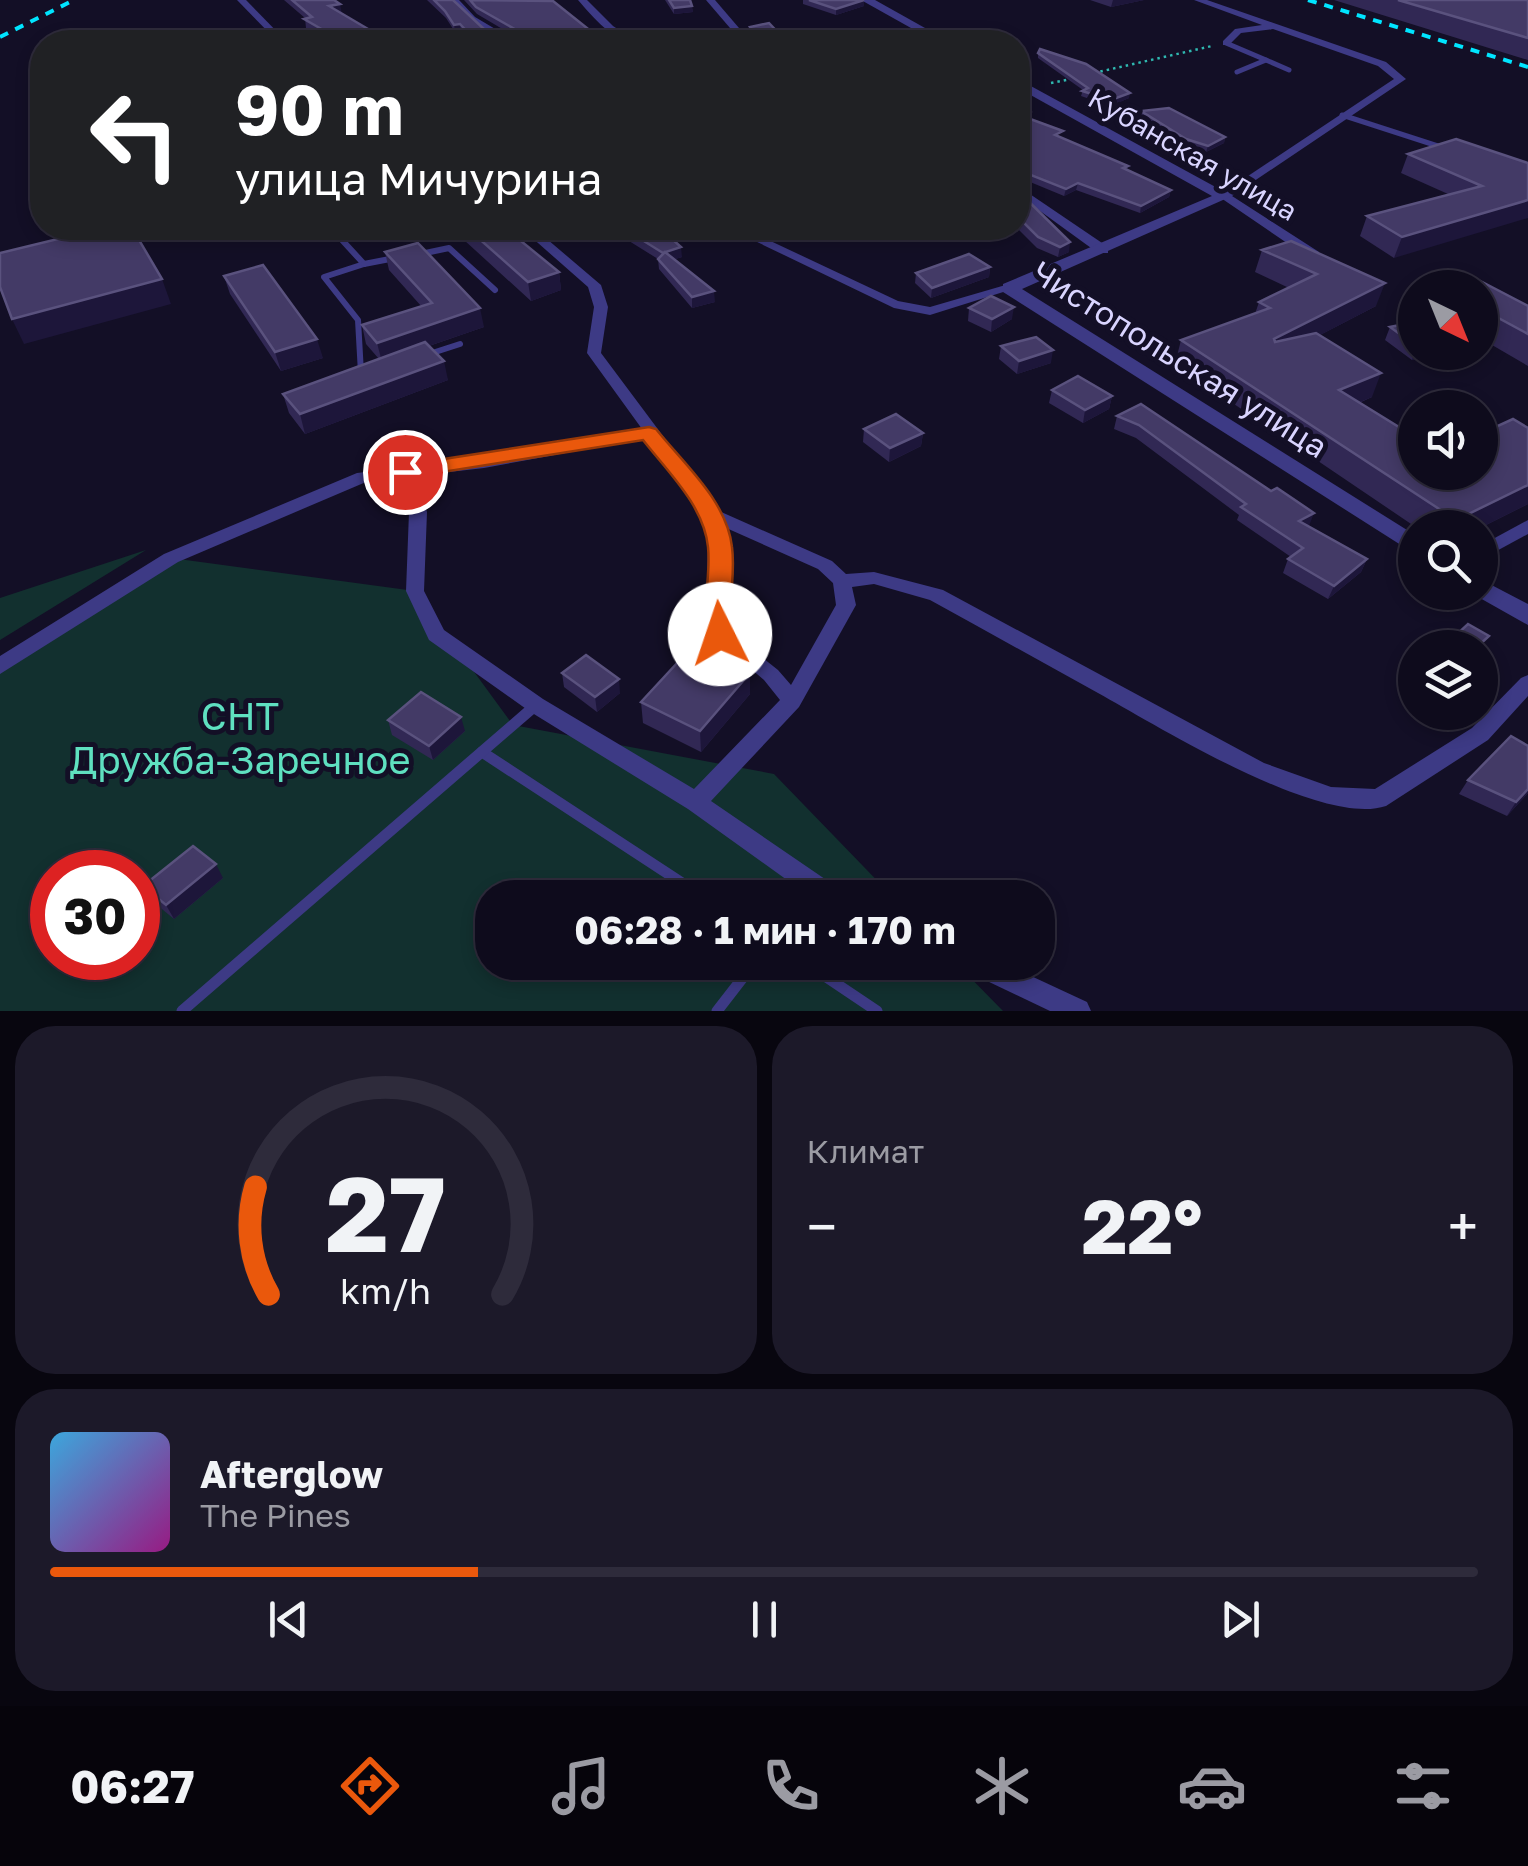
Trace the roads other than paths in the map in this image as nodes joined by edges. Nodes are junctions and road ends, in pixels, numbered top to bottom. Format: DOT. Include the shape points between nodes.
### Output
graph roads {
  1 [pos="241,0"];
  2 [pos="454,0"];
  3 [pos="582,0"];
  4 [pos="710,0"];
  5 [pos="867,0"];
  6 [pos="1198,0"];
  7 [pos="1275,27"];
  8 [pos="270,30"];
  9 [pos="491,30"];
  10 [pos="613,30"];
  11 [pos="736,30"];
  12 [pos="922,30"];
  13 [pos="1226,43"];
  14 [pos="1266,60"];
  15 [pos="1290,70"];
  16 [pos="1237,72"];
  17 [pos="1030,92"];
  18 [pos="1342,116"];
  19 [pos="1461,154"];
  20 [pos="1224,196"];
  21 [pos="1030,198"];
  22 [pos="342,240"];
  23 [pos="541,240"];
  24 [pos="759,240"];
  25 [pos="1103,250"];
  26 [pos="1324,262"];
  27 [pos="364,264"];
  28 [pos="1009,288"];
  29 [pos="495,290"];
  30 [pos="460,344"];
  31 [pos="410,360"];
  32 [pos="377,370"];
  33 [pos="649,433"];
  34 [pos="405,472"];
  35 [pos="713,516"];
  36 [pos="1528,526"];
  37 [pos="1398,535"];
  38 [pos="1498,544"];
  39 [pos="842,581"];
  40 [pos="1498,597"];
  41 [pos="1528,616"];
  42 [pos="0,666"];
  43 [pos="1528,682"];
  44 [pos="792,701"];
  45 [pos="536,705"];
  46 [pos="482,752"];
  47 [pos="696,802"];
  48 [pos="678,880"];
  49 [pos="799,880"];
  50 [pos="742,980"];
  51 [pos="831,980"];
  52 [pos="1012,980"];
  53 [pos="182,1011"];
  54 [pos="717,1011"];
  55 [pos="877,1011"];
  56 [pos="1078,1011"];
  1 -- 8 [label="street"];
  2 -- 9 [label="street"];
  3 -- 10 [label="street"];
  4 -- 11 [label="street"];
  5 -- 12 [label="street"];
  6 -- 7 [label="street"];
  7 -- 13 [label="street" via="1238,32"];
  7 -- 18 [label="street" via="1397,71 1401,79"];
  13 -- 14 [label="lane"];
  14 -- 15 [label="lane"];
  14 -- 16 [label="lane"];
  17 -- 20 [label="street, Кубанская улица"];
  18 -- 19 [label="lane"];
  18 -- 20 [label="street"];
  20 -- 25 [label="street"];
  20 -- 26 [label="street, Кубанская улица"];
  21 -- 25 [label="street"];
  22 -- 27 [label="lane"];
  23 -- 33 [label="street" via="594,285 601,307 594,354"];
  24 -- 28 [label="street, Чистопольская улица" via="894,304 930,311"];
  25 -- 28 [label="street"];
  27 -- 29 [label="lane" via="449,248"];
  27 -- 32 [label="lane" via="324,276 358,320 361,376"];
  28 -- 37 [label="street, Чистопольская улица"];
  30 -- 31 [label="lane"];
  33 -- 34 [label="street"];
  33 -- 35 [label="street"];
  34 -- 42 [label="street" via="363,477 171,558"];
  34 -- 45 [label="street" via="418,512 415,592 436,636"];
  35 -- 39 [label="street" via="825,565"];
  35 -- 44 [label="street" via="721,550 715,601 720,634 771,674"];
  36 -- 38 [label="street"];
  39 -- 43 [label="street" via="874,578 936,595 1256,769 1331,796 1378,799 1480,734"];
  39 -- 44 [label="street" via="846,605"];
  40 -- 41 [label="street"];
  44 -- 47 [label="street"];
  45 -- 46 [label="lane"];
  45 -- 47 [label="street"];
  46 -- 48 [label="lane"];
  46 -- 53 [label="lane"];
  47 -- 49 [label="street"];
  50 -- 54 [label="lane"];
  51 -- 55 [label="lane"];
  52 -- 56 [label="street"];
}
